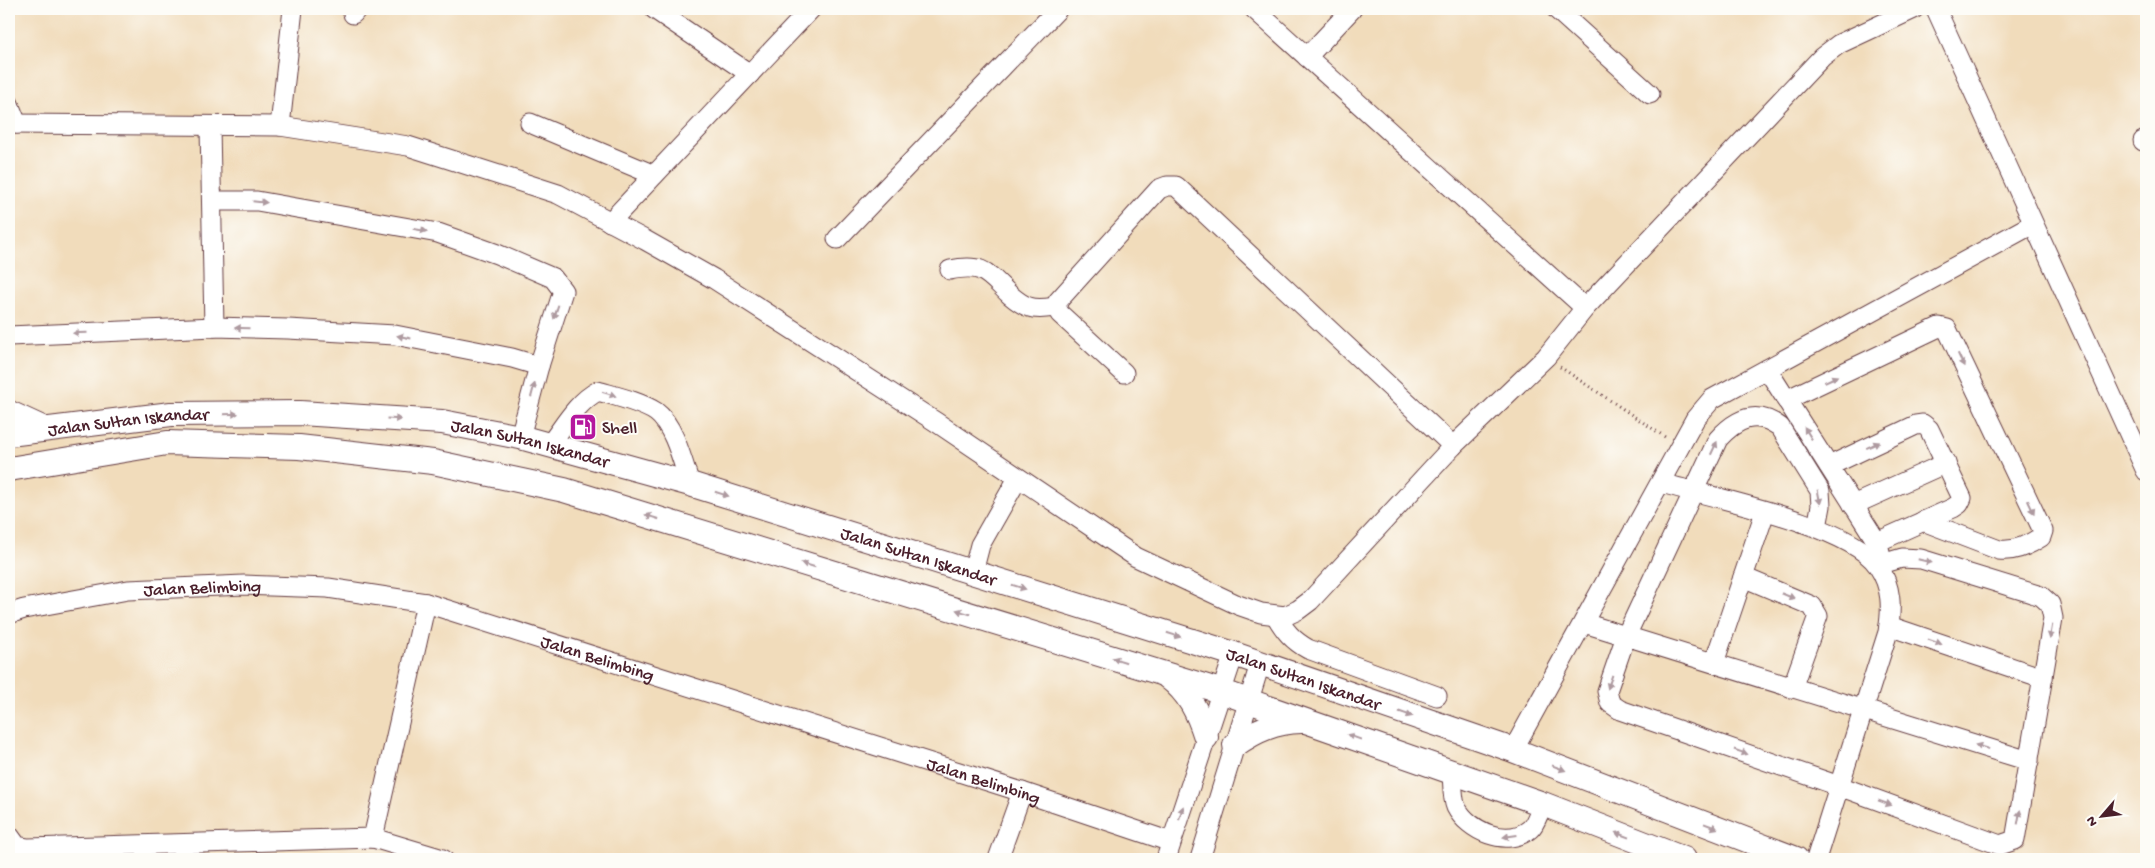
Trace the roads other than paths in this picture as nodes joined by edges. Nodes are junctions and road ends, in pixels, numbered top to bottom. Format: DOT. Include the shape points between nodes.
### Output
graph roads {
  1 [pos="293,9"];
  2 [pos="654,9"];
  3 [pos="812,9"];
  4 [pos="1058,9"];
  5 [pos="1254,9"];
  6 [pos="1352,9"];
  7 [pos="1556,9"];
  8 [pos="1914,9"];
  9 [pos="1936,9"];
  10 [pos="1307,57"];
  11 [pos="750,74"];
  12 [pos="1650,94"];
  13 [pos="9,104"];
  14 [pos="530,123"];
  15 [pos="13,124"];
  16 [pos="280,126"];
  17 [pos="210,127"];
  18 [pos="654,175"];
  19 [pos="212,201"];
  20 [pos="610,222"];
  21 [pos="2033,224"];
  22 [pos="837,239"];
  23 [pos="950,270"];
  24 [pos="1056,307"];
  25 [pos="1586,308"];
  26 [pos="214,327"];
  27 [pos="9,336"];
  28 [pos="539,366"];
  29 [pos="1767,369"];
  30 [pos="1124,373"];
  31 [pos="1786,400"];
  32 [pos="9,410"];
  33 [pos="48,428"];
  34 [pos="9,434"];
  35 [pos="520,437"];
  36 [pos="550,444"];
  37 [pos="1453,446"];
  38 [pos="1946,463"];
  39 [pos="1829,466"];
  40 [pos="9,469"];
  41 [pos="2146,471"];
  42 [pos="1018,478"];
  43 [pos="1661,483"];
  44 [pos="690,484"];
  45 [pos="1693,492"];
  46 [pos="1853,505"];
  47 [pos="1765,512"];
  48 [pos="1923,521"];
  49 [pos="1817,527"];
  50 [pos="1877,542"];
  51 [pos="1878,565"];
  52 [pos="973,572"];
  53 [pos="1743,578"];
  54 [pos="426,603"];
  55 [pos="9,614"];
  56 [pos="1276,616"];
  57 [pos="1584,623"];
  58 [pos="1889,626"];
  59 [pos="1626,636"];
  60 [pos="1234,654"];
  61 [pos="1714,663"];
  62 [pos="1260,664"];
  63 [pos="1165,674"];
  64 [pos="2043,678"];
  65 [pos="1792,688"];
  66 [pos="1220,692"];
  67 [pos="1437,696"];
  68 [pos="1248,701"];
  69 [pos="1862,709"];
  70 [pos="1308,721"];
  71 [pos="1206,737"];
  72 [pos="1235,745"];
  73 [pos="1513,750"];
  74 [pos="2029,761"];
  75 [pos="1452,772"];
  76 [pos="1839,786"];
  77 [pos="1022,792"];
  78 [pos="1543,804"];
  79 [pos="373,838"];
  80 [pos="12,845"];
  81 [pos="1168,851"];
  82 [pos="443,859"];
  83 [pos="998,859"];
  84 [pos="1200,859"];
  85 [pos="1684,859"];
  86 [pos="1796,859"];
  87 [pos="1816,859"];
  1 -- 16 [label="street"];
  2 -- 11 [label="street"];
  3 -- 11 [label="street"];
  4 -- 22 [label="street"];
  5 -- 10 [label="street"];
  6 -- 10 [label="street"];
  7 -- 12 [label="street"];
  8 -- 25 [label="street" via="1839,44 1822,57"];
  9 -- 21 [label="street"];
  10 -- 25 [label="street"];
  11 -- 18 [label="street"];
  13 -- 15 [label="street"];
  14 -- 18 [label="street"];
  15 -- 17 [label="street"];
  16 -- 17 [label="street"];
  16 -- 20 [label="street" via="408,146 558,194"];
  17 -- 19 [label="street"];
  18 -- 20 [label="street"];
  19 -- 26 [label="street"];
  19 -- 28 [label="street, one-way" via="257,201 438,233 553,278 563,291"];
  20 -- 42 [label="street" via="714,279"];
  21 -- 29 [label="street"];
  21 -- 41 [label="street"];
  23 -- 24 [label="street" via="974,267 984,270 1028,307"];
  24 -- 30 [label="street"];
  24 -- 37 [label="street" via="1159,189 1176,186"];
  25 -- 37 [label="street" via="1546,358"];
  26 -- 27 [label="street, one-way"];
  28 -- 26 [label="street, one-way" via="395,335"];
  35 -- 28 [label="street, one-way"];
  29 -- 31 [label="street"];
  29 -- 43 [label="street" via="1712,399 1695,419"];
  39 -- 31 [label="street, one-way"];
  31 -- 48 [label="street, one-way" via="1939,327 1947,329 2043,531 2038,539 2007,551"];
  32 -- 33 [label="street"];
  33 -- 34 [label="main road, Jalan Sultan Iskandar"];
  33 -- 35 [label="main road, Jalan Sultan Iskandar, one-way" via="171,414 300,413 442,422"];
  35 -- 36 [label="main road, Jalan Sultan Iskandar"];
  36 -- 44 [label="main road, Jalan Sultan Iskandar"];
  36 -- 44 [label="street, one-way" via="589,396 598,391 655,411 664,420 672,432"];
  37 -- 56 [label="street" via="1310,601 1285,616"];
  39 -- 38 [label="street, one-way" via="1923,424 1930,429"];
  38 -- 46 [label="street"];
  38 -- 48 [label="street" via="1962,498 1953,508"];
  39 -- 46 [label="street"];
  63 -- 40 [label="main road, Jalan Sultan Iskandar, one-way" via="564,490 432,462 299,447 167,444"];
  42 -- 52 [label="street" via="980,544"];
  42 -- 56 [label="street" via="1136,557 1238,605"];
  43 -- 45 [label="street"];
  43 -- 57 [label="street"];
  44 -- 52 [label="main road, Jalan Sultan Iskandar, one-way"];
  45 -- 47 [label="street"];
  45 -- 49 [label="street, one-way" via="1718,439 1734,424 1754,417 1780,427 1820,491"];
  45 -- 59 [label="street"];
  46 -- 50 [label="street"];
  47 -- 49 [label="street"];
  47 -- 53 [label="street"];
  48 -- 50 [label="street"];
  49 -- 51 [label="street" via="1862,550"];
  50 -- 51 [label="street" via="1881,555"];
  51 -- 58 [label="street" via="1892,604"];
  51 -- 64 [label="street, one-way" via="1902,558 1921,559 2047,599 2053,618"];
  52 -- 60 [label="main road, Jalan Sultan Iskandar, one-way"];
  53 -- 61 [label="street"];
  53 -- 65 [label="street, one-way" via="1816,610 1818,616"];
  54 -- 55 [label="street, Jalan Belimbing" via="328,588 244,585 128,590"];
  54 -- 77 [label="street, Jalan Belimbing"];
  54 -- 79 [label="street"];
  56 -- 67 [label="street" via="1290,637 1308,648"];
  57 -- 59 [label="street"];
  57 -- 73 [label="street"];
  58 -- 64 [label="street, one-way"];
  58 -- 69 [label="street"];
  59 -- 61 [label="street"];
  59 -- 76 [label="street, one-way" via="1607,691 1610,703 1620,710"];
  60 -- 62 [label="main road, Jalan Sultan Iskandar"];
  60 -- 66 [label="street"];
  61 -- 65 [label="street"];
  62 -- 68 [label="street"];
  62 -- 73 [label="main road, Jalan Sultan Iskandar, one-way"];
  63 -- 66 [label="main road, Jalan Sultan Iskandar"];
  63 -- 71 [label="main road" via="1192,701"];
  64 -- 74 [label="street"];
  65 -- 69 [label="street"];
  66 -- 68 [label="main road, Jalan Sultan Iskandar"];
  66 -- 71 [label="street"];
  68 -- 70 [label="main road, Jalan Sultan Iskandar"];
  68 -- 72 [label="street"];
  74 -- 69 [label="street, one-way"];
  69 -- 76 [label="street"];
  70 -- 72 [label="main road" via="1269,725"];
  75 -- 70 [label="main road, Jalan Sultan Iskandar, one-way"];
  81 -- 71 [label="street, one-way"];
  72 -- 84 [label="street"];
  73 -- 86 [label="main road, Jalan Sultan Iskandar, one-way"];
  76 -- 74 [label="street, one-way" via="2000,845 2015,840"];
  75 -- 78 [label="main road, Jalan Sultan Iskandar"];
  78 -- 75 [label="street, one-way" via="1531,828 1518,835 1504,837 1485,833 1463,818 1455,805"];
  76 -- 87 [label="street"];
  77 -- 81 [label="street, Jalan Belimbing"];
  77 -- 83 [label="street"];
  85 -- 78 [label="main road, Jalan Sultan Iskandar, one-way"];
  79 -- 80 [label="street" via="28,848"];
  79 -- 82 [label="street"];
}
